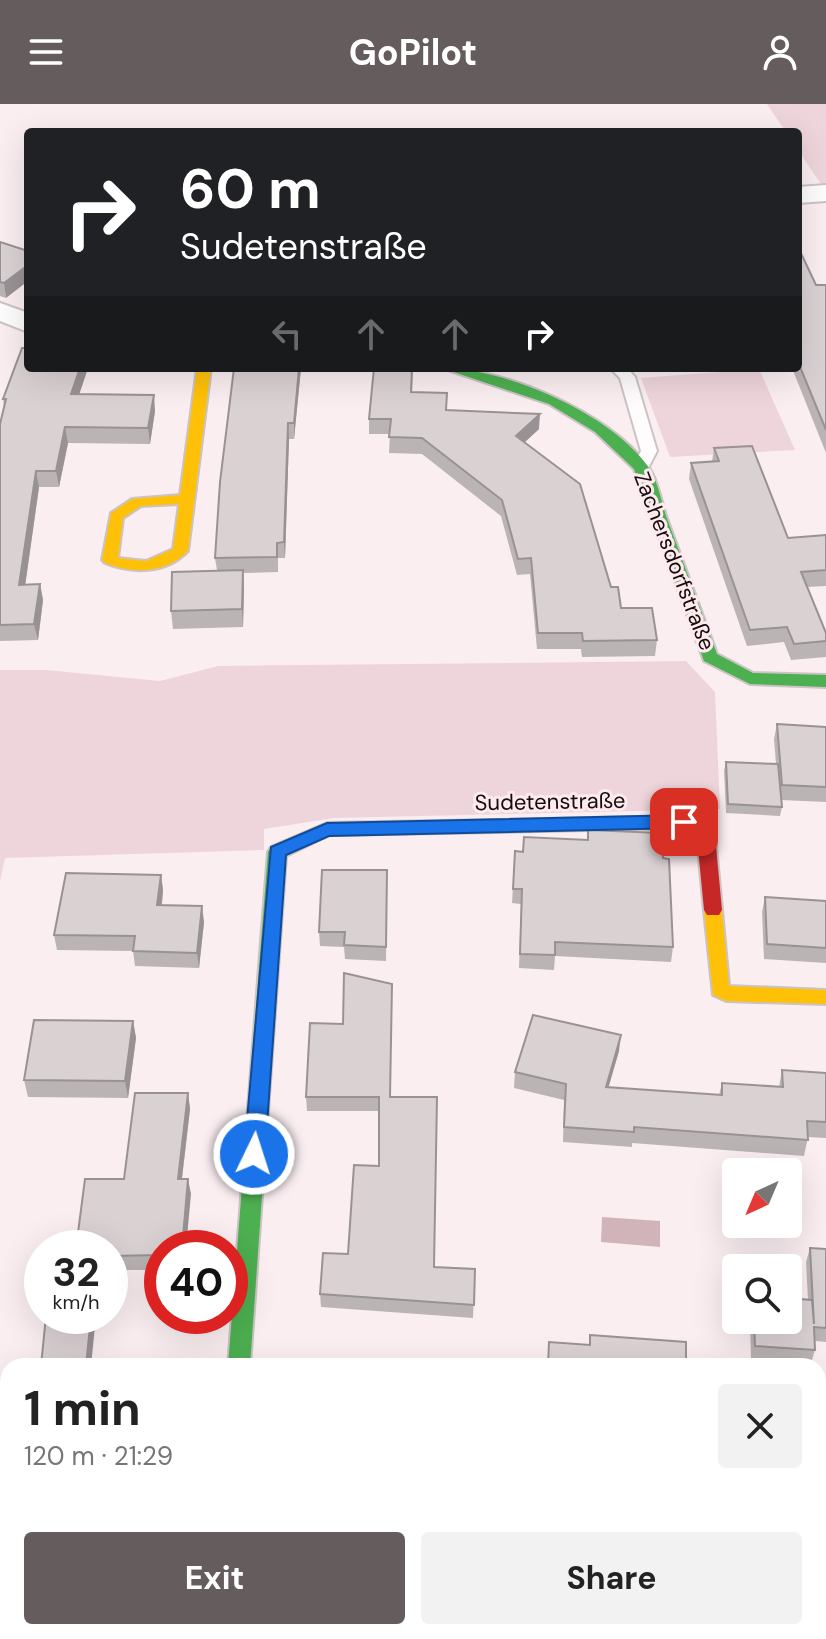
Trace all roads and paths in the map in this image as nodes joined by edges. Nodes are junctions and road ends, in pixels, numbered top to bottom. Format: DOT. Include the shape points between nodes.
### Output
graph roads {
  1 [pos="826,193"];
  2 [pos="802,195"];
  3 [pos="0,311"];
  4 [pos="24,323"];
  5 [pos="24,326"];
  6 [pos="0,330"];
  7 [pos="203,372"];
  8 [pos="484,372"];
  9 [pos="622,372"];
  10 [pos="641,467"];
  11 [pos="184,499"];
  12 [pos="826,681"];
  13 [pos="826,997"];
  14 [pos="240,1358"];
  1 -- 2 [label="street"];
  3 -- 4 [label="street"];
  5 -- 6 [label="street"];
  7 -- 11 [label="street"];
  8 -- 10 [label="street, Zachersdorfstraße" via="573,410 611,436"];
  9 -- 10 [label="lane" via="649,451"];
  10 -- 12 [label="street, Zachersdorfstraße" via="710,657 723,669 757,680"];
  11 -- 11 [label="street" via="180,551 155,567 123,567 110,560 116,516 137,502"];
  13 -- 14 [label="street, Sudetenstraße" via="720,990 706,835 684,822 327,829 277,852"];
}
